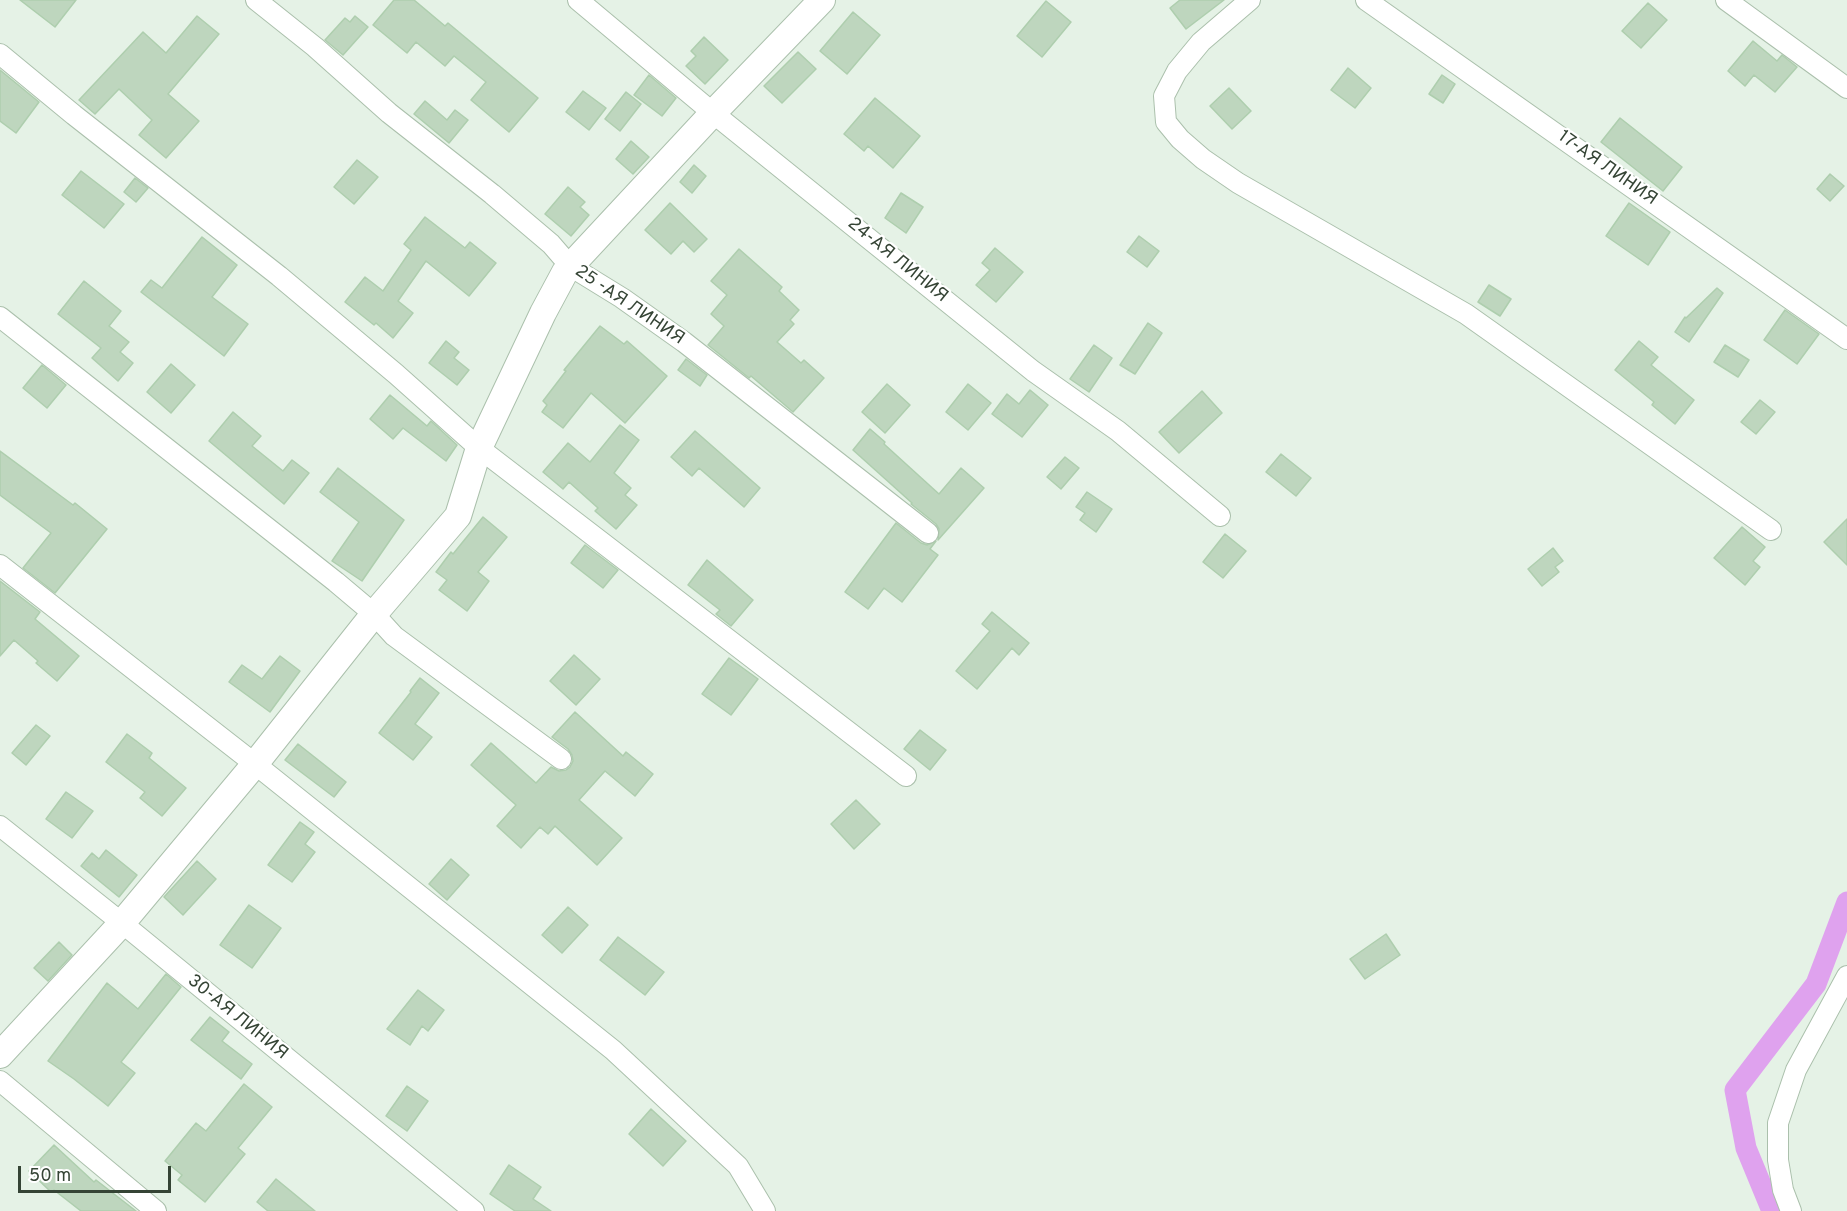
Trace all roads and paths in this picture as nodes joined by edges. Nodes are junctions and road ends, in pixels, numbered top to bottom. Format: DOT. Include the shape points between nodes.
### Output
graph roads {
  1 [pos="256,0"];
  2 [pos="578,0"];
  3 [pos="822,0"];
  4 [pos="1250,0"];
  5 [pos="1366,0"];
  6 [pos="1726,0"];
  7 [pos="0,54"];
  8 [pos="1847,88"];
  9 [pos="713,113"];
  10 [pos="570,266"];
  11 [pos="0,317"];
  12 [pos="1847,339"];
  13 [pos="479,448"];
  14 [pos="1220,516"];
  15 [pos="1771,530"];
  16 [pos="928,533"];
  17 [pos="0,565"];
  18 [pos="374,614"];
  19 [pos="561,759"];
  20 [pos="255,764"];
  21 [pos="906,776"];
  22 [pos="0,826"];
  23 [pos="122,923"];
  24 [pos="1847,976"];
  25 [pos="0,1055"];
  26 [pos="0,1081"];
  27 [pos="156,1211"];
  28 [pos="474,1211"];
  29 [pos="765,1211"];
  30 [pos="1791,1211"];
  1 -- 10 [label="street, 25 -АЯ ЛИНИЯ" via="543,237"];
  2 -- 9 [label="street, 24-АЯ ЛИНИЯ"];
  3 -- 9 [label="street"];
  4 -- 15 [label="street" via="1201,42 1164,96 1166,122 1180,139 1238,183 1466,314"];
  5 -- 12 [label="street, 17-АЯ ЛИНИЯ"];
  6 -- 8 [label="street"];
  7 -- 13 [label="street" via="279,276"];
  9 -- 10 [label="street"];
  9 -- 14 [label="street, 24-АЯ ЛИНИЯ" via="1033,371 1118,431"];
  10 -- 13 [label="street" via="543,313"];
  10 -- 16 [label="street, 25 -АЯ ЛИНИЯ" via="684,342"];
  11 -- 18 [label="street"];
  13 -- 18 [label="street" via="458,516"];
  13 -- 21 [label="street"];
  17 -- 20 [label="street"];
  18 -- 19 [label="street" via="394,636"];
  18 -- 20 [label="street"];
  20 -- 23 [label="street"];
  20 -- 29 [label="street" via="614,1050 738,1166"];
  22 -- 23 [label="street, 30-АЯ ЛИНИЯ"];
  23 -- 25 [label="street"];
  23 -- 28 [label="street, 30-АЯ ЛИНИЯ"];
  24 -- 30 [label="street" via="1796,1070 1778,1123 1778,1160"];
  26 -- 27 [label="street"];
}
